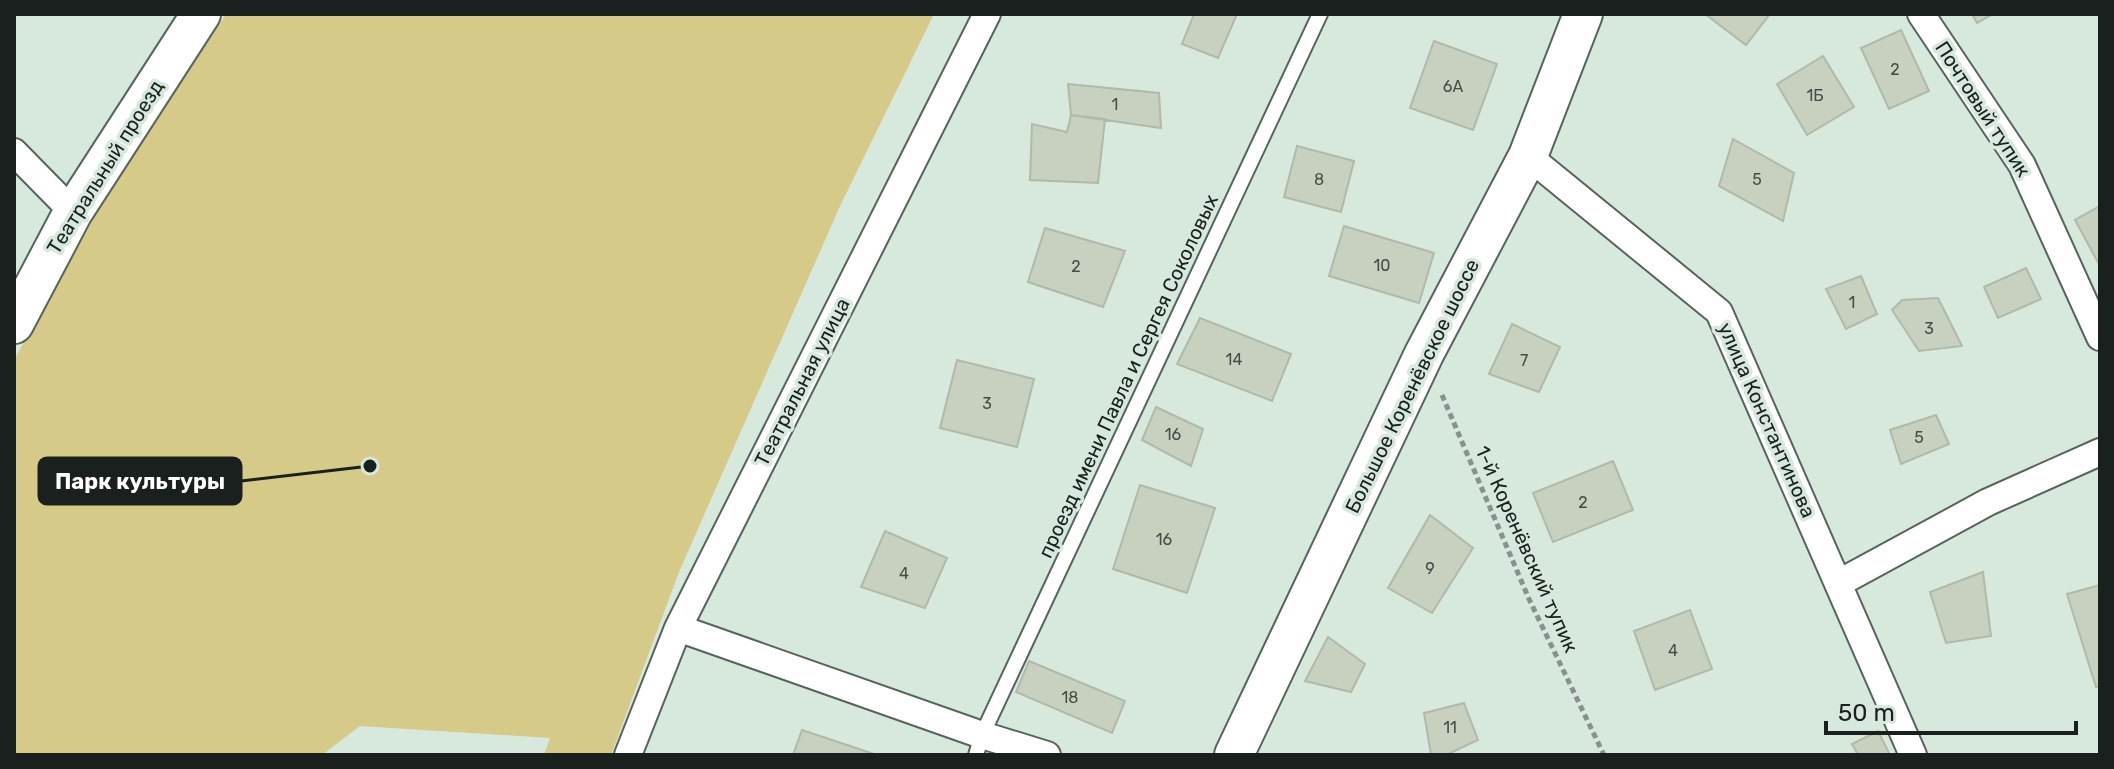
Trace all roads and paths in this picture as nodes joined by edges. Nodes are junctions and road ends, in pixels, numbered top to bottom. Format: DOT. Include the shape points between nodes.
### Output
graph roads {
  1 [pos="201,14"];
  2 [pos="987,14"];
  3 [pos="1320,14"];
  4 [pos="1583,14"];
  5 [pos="1921,14"];
  6 [pos="14,152"];
  7 [pos="1528,156"];
  8 [pos="73,212"];
  9 [pos="14,324"];
  10 [pos="2100,337"];
  11 [pos="1424,354"];
  12 [pos="2100,452"];
  13 [pos="1839,583"];
  14 [pos="678,628"];
  15 [pos="979,745"];
  16 [pos="628,755"];
  17 [pos="1047,755"];
  18 [pos="1234,755"];
  19 [pos="1604,755"];
  20 [pos="1913,755"];
  1 -- 8 [label="main road, Театральный проезд"];
  2 -- 14 [label="street, Театральная улица"];
  3 -- 15 [label="lane, проезд имени Павла и Сергея Соколовых"];
  4 -- 7 [label="main road, Большое Коренёвское шоссе"];
  5 -- 10 [label="street, Почтовый тупик" via="2022,165"];
  6 -- 8 [label="street"];
  7 -- 11 [label="main road, Большое Коренёвское шоссе"];
  7 -- 13 [label="street, улица Константинова" via="1719,312"];
  8 -- 9 [label="main road, Театральный проезд"];
  11 -- 18 [label="main road, Большое Коренёвское шоссе"];
  11 -- 19 [label="path, 1-й Коренёвский тупик" via="1529,599"];
  12 -- 13 [label="street" via="1988,502"];
  13 -- 20 [label="street, улица Константинова"];
  14 -- 15 [label="street"];
  14 -- 16 [label="street, Театральная улица"];
  15 -- 17 [label="street"];
}
